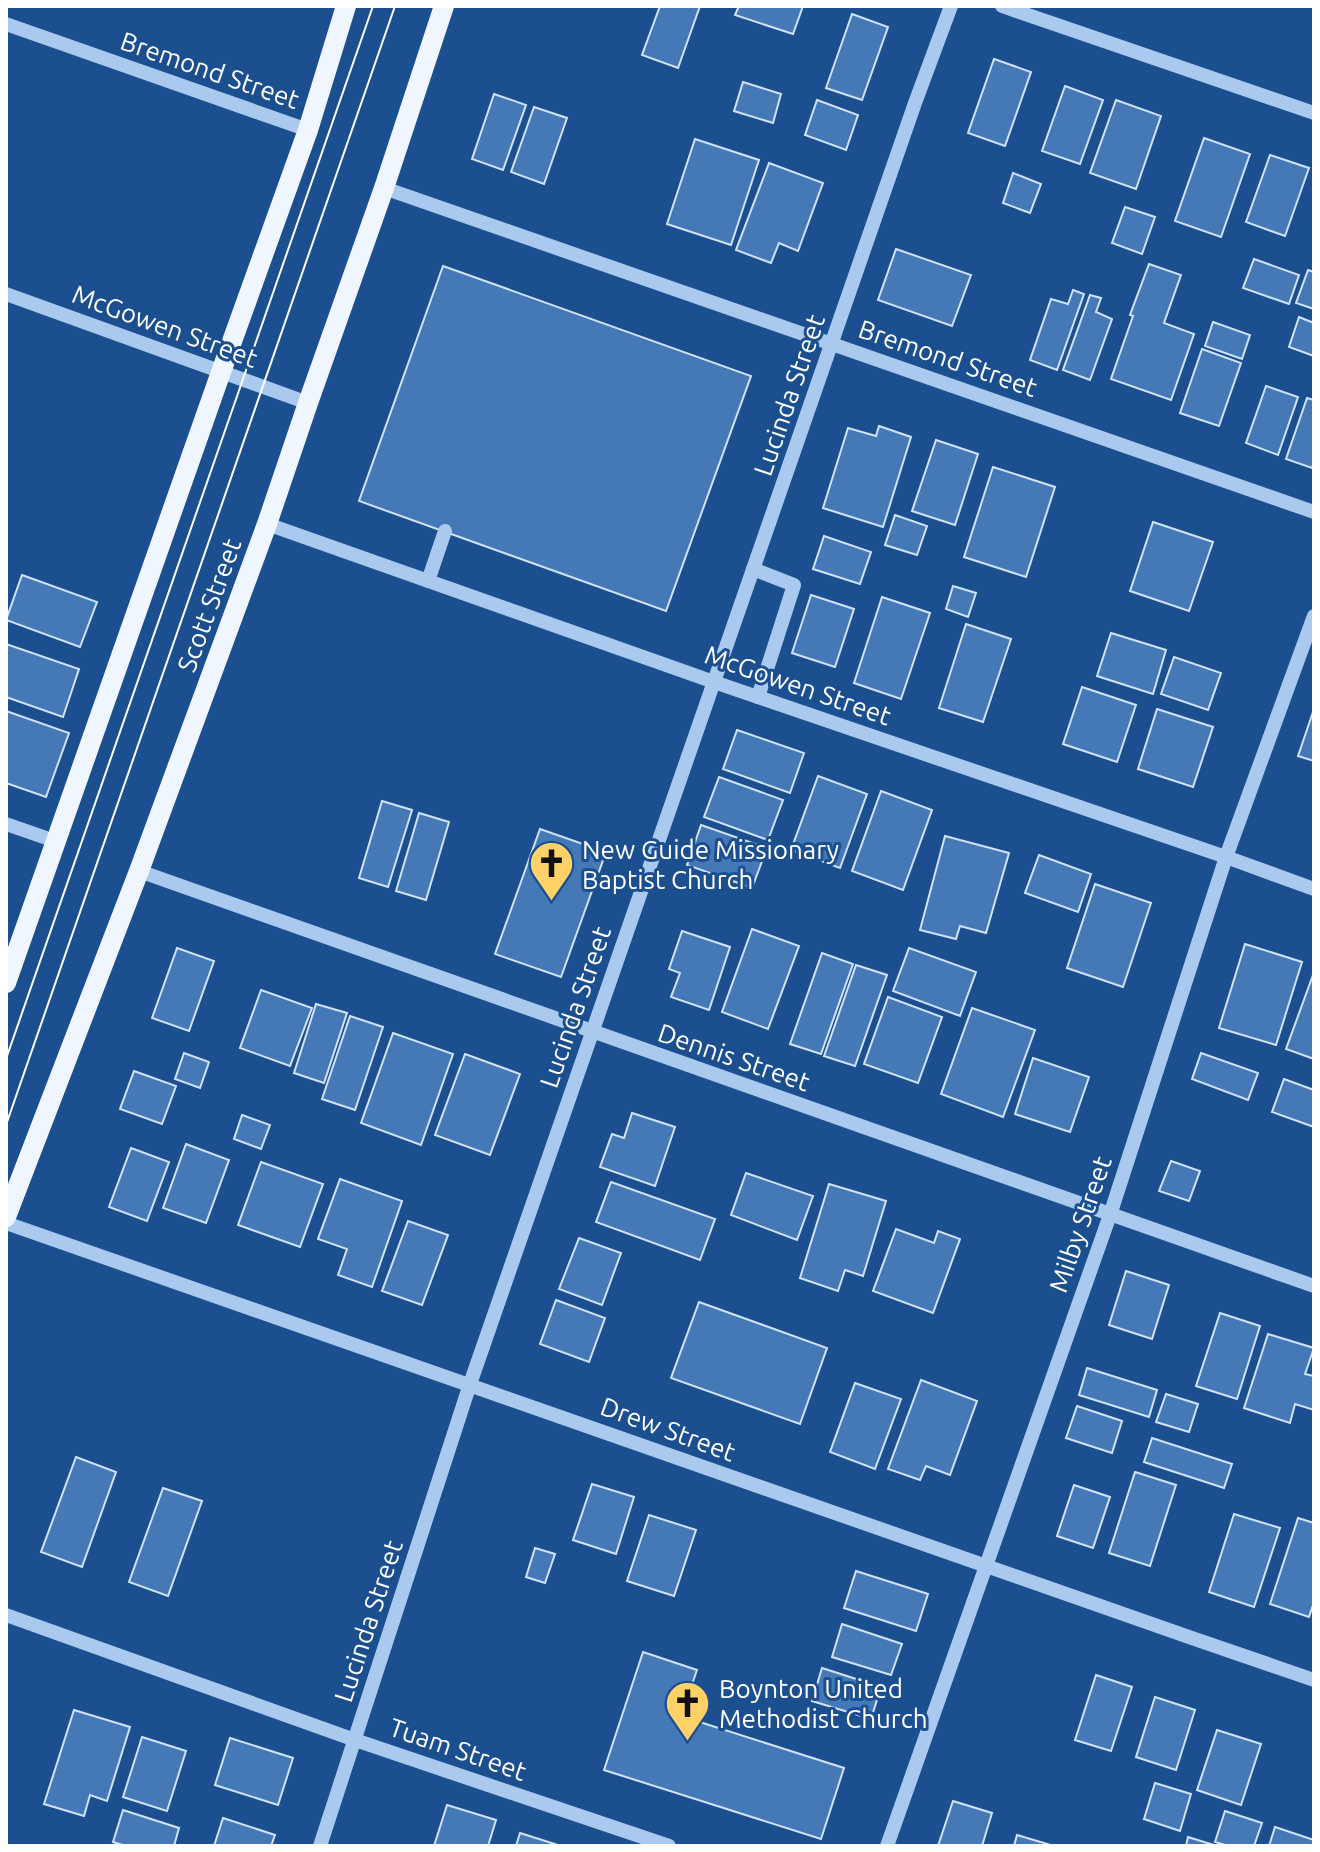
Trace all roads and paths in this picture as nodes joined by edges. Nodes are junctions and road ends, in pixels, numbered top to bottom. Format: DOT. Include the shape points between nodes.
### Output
graph roads {
  1 [pos="346,6"];
  2 [pos="444,6"];
  3 [pos="951,6"];
  4 [pos="1002,6"];
  5 [pos="6,24"];
  6 [pos="1314,113"];
  7 [pos="308,130"];
  8 [pos="384,188"];
  9 [pos="6,294"];
  10 [pos="832,343"];
  11 [pos="221,372"];
  12 [pos="308,403"];
  13 [pos="1314,512"];
  14 [pos="267,524"];
  15 [pos="445,531"];
  16 [pos="753,569"];
  17 [pos="428,581"];
  18 [pos="1314,616"];
  19 [pos="714,682"];
  20 [pos="758,697"];
  21 [pos="6,824"];
  22 [pos="55,841"];
  23 [pos="1226,857"];
  24 [pos="139,871"];
  25 [pos="1314,889"];
  26 [pos="6,983"];
  27 [pos="592,1032"];
  28 [pos="1110,1215"];
  29 [pos="6,1217"];
  30 [pos="6,1223"];
  31 [pos="1314,1286"];
  32 [pos="470,1384"];
  33 [pos="985,1567"];
  34 [pos="6,1615"];
  35 [pos="1314,1680"];
  36 [pos="355,1740"];
  37 [pos="320,1846"];
  38 [pos="669,1846"];
  39 [pos="887,1846"];
  1 -- 7 [label="main road"];
  2 -- 8 [label="main road, Scott Street"];
  3 -- 10 [label="street, Lucinda Street"];
  4 -- 6 [label="street"];
  5 -- 7 [label="street, Bremond Street"];
  7 -- 11 [label="main road"];
  8 -- 10 [label="street, Bremond Street"];
  8 -- 12 [label="main road, Scott Street"];
  9 -- 11 [label="street, McGowen Street"];
  10 -- 13 [label="street, Bremond Street"];
  10 -- 16 [label="street, Lucinda Street"];
  11 -- 12 [label="street, McGowen Street"];
  11 -- 22 [label="main road"];
  12 -- 14 [label="main road, Scott Street"];
  14 -- 17 [label="street, McGowen Street"];
  14 -- 24 [label="main road, Scott Street"];
  15 -- 17 [label="street"];
  16 -- 19 [label="street, Lucinda Street"];
  16 -- 20 [label="street" via="794,585"];
  17 -- 19 [label="street, McGowen Street"];
  18 -- 23 [label="street, Milby Street"];
  19 -- 20 [label="street, McGowen Street"];
  19 -- 27 [label="street, Lucinda Street"];
  20 -- 23 [label="street, McGowen Street"];
  21 -- 22 [label="street"];
  22 -- 26 [label="main road"];
  23 -- 25 [label="street, McGowen Street"];
  23 -- 28 [label="street, Milby Street"];
  24 -- 27 [label="street, Dennis Street"];
  24 -- 29 [label="main road, Scott Street"];
  27 -- 28 [label="street, Dennis Street"];
  27 -- 32 [label="street, Lucinda Street"];
  28 -- 31 [label="street, Dennis Street"];
  28 -- 33 [label="street, Milby Street"];
  30 -- 32 [label="street, Drew Street"];
  32 -- 33 [label="street, Drew Street"];
  32 -- 36 [label="street, Lucinda Street"];
  33 -- 35 [label="street, Drew Street"];
  33 -- 39 [label="street, Milby Street"];
  34 -- 36 [label="street, Tuam Street"];
  36 -- 37 [label="street, Lucinda Street"];
  36 -- 38 [label="street, Tuam Street"];
}
